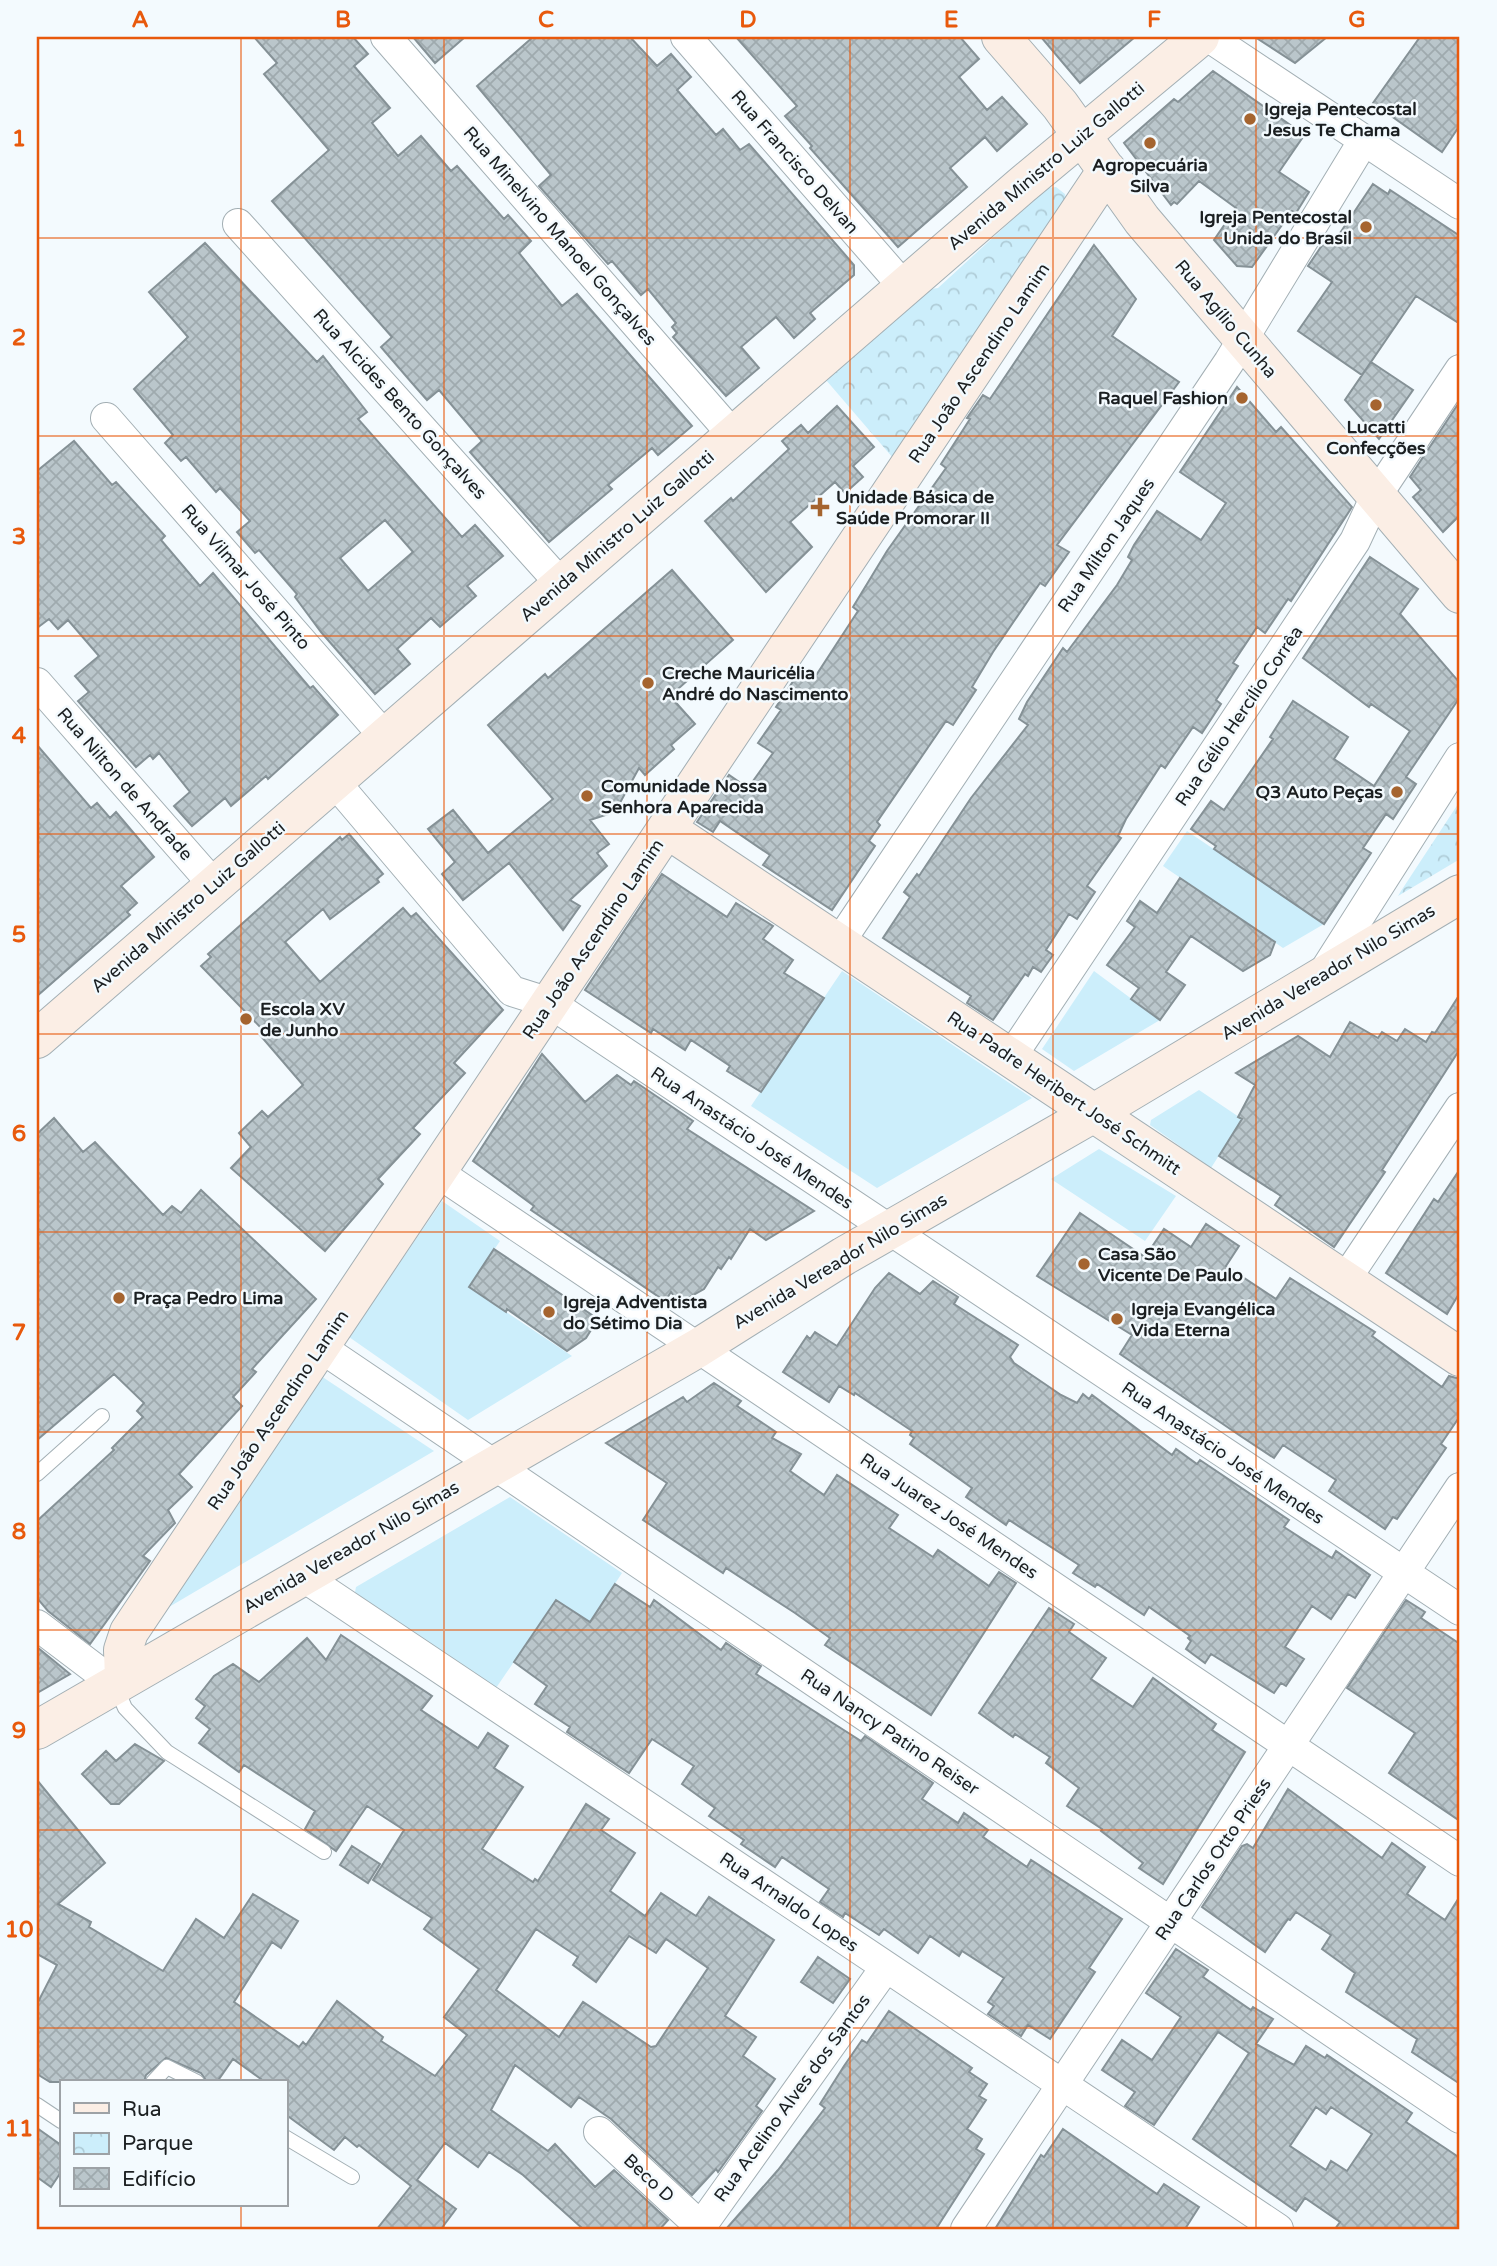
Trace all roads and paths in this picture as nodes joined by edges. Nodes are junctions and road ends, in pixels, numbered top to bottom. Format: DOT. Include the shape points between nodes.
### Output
graph roads {
  1 [pos="386,37"];
  2 [pos="686,37"];
  3 [pos="1001,37"];
  4 [pos="1200,37"];
  5 [pos="1209,37"];
  6 [pos="1082,134"];
  7 [pos="1364,140"];
  8 [pos="1107,170"];
  9 [pos="1460,204"];
  10 [pos="238,224"];
  11 [pos="904,287"];
  12 [pos="1242,338"];
  13 [pos="1460,370"];
  14 [pos="106,418"];
  15 [pos="733,435"];
  16 [pos="1376,496"];
  17 [pos="561,584"];
  18 [pos="1460,594"];
  19 [pos="37,682"];
  20 [pos="385,737"];
  21 [pos="1460,758"];
  22 [pos="334,781"];
  23 [pos="667,829"];
  24 [pos="214,885"];
  25 [pos="1460,894"];
  26 [pos="839,943"];
  27 [pos="1322,975"];
  28 [pos="550,1003"];
  29 [pos="38,1034"];
  30 [pos="1011,1057"];
  31 [pos="1460,1108"];
  32 [pos="1094,1113"];
  33 [pos="437,1172"];
  34 [pos="890,1230"];
  35 [pos="1345,1280"];
  36 [pos="320,1347"];
  37 [pos="698,1348"];
  38 [pos="1460,1357"];
  39 [pos="102,1416"];
  40 [pos="495,1465"];
  41 [pos="37,1474"];
  42 [pos="1460,1488"];
  43 [pos="1404,1573"];
  44 [pos="301,1575"];
  45 [pos="1460,1610"];
  46 [pos="37,1625"];
  47 [pos="119,1682"];
  48 [pos="37,1730"];
  49 [pos="1289,1745"];
  50 [pos="324,1852"];
  51 [pos="1460,1861"];
  52 [pos="1171,1922"];
  53 [pos="886,1967"];
  54 [pos="155,2080"];
  55 [pos="193,2080"];
  56 [pos="1062,2085"];
  57 [pos="37,2105"];
  58 [pos="1460,2118"];
  59 [pos="60,2119"];
  60 [pos="599,2132"];
  61 [pos="287,2138"];
  62 [pos="352,2177"];
  63 [pos="699,2227"];
  64 [pos="966,2229"];
  65 [pos="1278,2229"];
  1 -- 15 [label="street, Rua Minelvino Manoel Gonçalves"];
  2 -- 11 [label="street, Rua Francisco Delvan"];
  3 -- 6 [label="street, Rua Agílio Cunha"];
  4 -- 6 [label="street, Avenida Ministro Luiz Gallotti"];
  5 -- 7 [label="street"];
  6 -- 8 [label="street, Rua Agílio Cunha"];
  6 -- 11 [label="street, Avenida Ministro Luiz Gallotti"];
  7 -- 9 [label="street"];
  7 -- 12 [label="street, Rua Milton Jaques"];
  8 -- 12 [label="street, Rua Agílio Cunha" via="1142,220"];
  8 -- 23 [label="street, Rua João Ascendino Lamim"];
  10 -- 17 [label="street, Rua Alcides Bento Gonçalves"];
  11 -- 15 [label="street, Avenida Ministro Luiz Gallotti"];
  12 -- 16 [label="street, Rua Agílio Cunha"];
  12 -- 26 [label="street, Rua Milton Jaques"];
  13 -- 16 [label="street, Rua Gélio Hercílio Corrêa"];
  14 -- 20 [label="street, Rua Vilmar José Pinto"];
  15 -- 17 [label="street, Avenida Ministro Luiz Gallotti"];
  16 -- 18 [label="street, Rua Agílio Cunha"];
  16 -- 30 [label="street, Rua Gélio Hercílio Corrêa" via="1355,541"];
  17 -- 20 [label="street, Avenida Ministro Luiz Gallotti"];
  19 -- 24 [label="street, Rua Nilton de Andrade"];
  20 -- 22 [label="street, Avenida Ministro Luiz Gallotti"];
  21 -- 27 [label="street"];
  22 -- 24 [label="street, Avenida Ministro Luiz Gallotti"];
  22 -- 28 [label="street, Rua Anastácio José Mendes" via="512,991"];
  23 -- 26 [label="street, Rua Padre Heribert José Schmitt"];
  23 -- 28 [label="street, Rua João Ascendino Lamim"];
  24 -- 29 [label="street, Avenida Ministro Luiz Gallotti"];
  25 -- 27 [label="street, Avenida Vereador Nilo Simas"];
  26 -- 30 [label="street, Rua Padre Heribert José Schmitt"];
  27 -- 32 [label="street, Avenida Vereador Nilo Simas"];
  28 -- 33 [label="street, Rua João Ascendino Lamim"];
  28 -- 34 [label="street, Rua Anastácio José Mendes"];
  30 -- 32 [label="street, Rua Padre Heribert José Schmitt"];
  31 -- 35 [label="street"];
  32 -- 34 [label="street, Avenida Vereador Nilo Simas"];
  32 -- 35 [label="street, Rua Padre Heribert José Schmitt"];
  33 -- 36 [label="street, Rua João Ascendino Lamim"];
  33 -- 37 [label="street, Rua Juarez José Mendes"];
  34 -- 37 [label="street, Avenida Vereador Nilo Simas"];
  34 -- 43 [label="street, Rua Anastácio José Mendes"];
  35 -- 38 [label="street, Rua Padre Heribert José Schmitt"];
  36 -- 40 [label="street, Rua Nancy Patino Reiser"];
  36 -- 47 [label="street, Rua João Ascendino Lamim" via="129,1632"];
  37 -- 40 [label="street, Avenida Vereador Nilo Simas"];
  37 -- 49 [label="street, Rua Juarez José Mendes"];
  39 -- 41 [label="lane"];
  40 -- 44 [label="street, Avenida Vereador Nilo Simas"];
  40 -- 52 [label="street, Rua Nancy Patino Reiser"];
  42 -- 43 [label="street, Rua Carlos Otto Priess"];
  43 -- 45 [label="street, Rua Anastácio José Mendes"];
  43 -- 49 [label="street, Rua Carlos Otto Priess"];
  44 -- 47 [label="street, Avenida Vereador Nilo Simas"];
  44 -- 53 [label="street, Rua Arnaldo Lopes"];
  46 -- 47 [label="street"];
  47 -- 48 [label="street, Avenida Vereador Nilo Simas"];
  47 -- 50 [label="lane" via="125,1708 167,1752"];
  49 -- 51 [label="street, Rua Juarez José Mendes"];
  49 -- 52 [label="street, Rua Carlos Otto Priess"];
  52 -- 56 [label="street, Rua Carlos Otto Priess"];
  52 -- 58 [label="street, Rua Nancy Patino Reiser"];
  53 -- 56 [label="street, Rua Arnaldo Lopes"];
  53 -- 63 [label="street, Rua Acelino Alves dos Santos"];
  54 -- 55 [label="lane" via="167,2067"];
  56 -- 64 [label="street, Rua Carlos Otto Priess"];
  56 -- 65 [label="street, Rua Arnaldo Lopes"];
  57 -- 59 [label="lane"];
  60 -- 63 [label="street, Beco D"];
  61 -- 62 [label="lane"];
}
